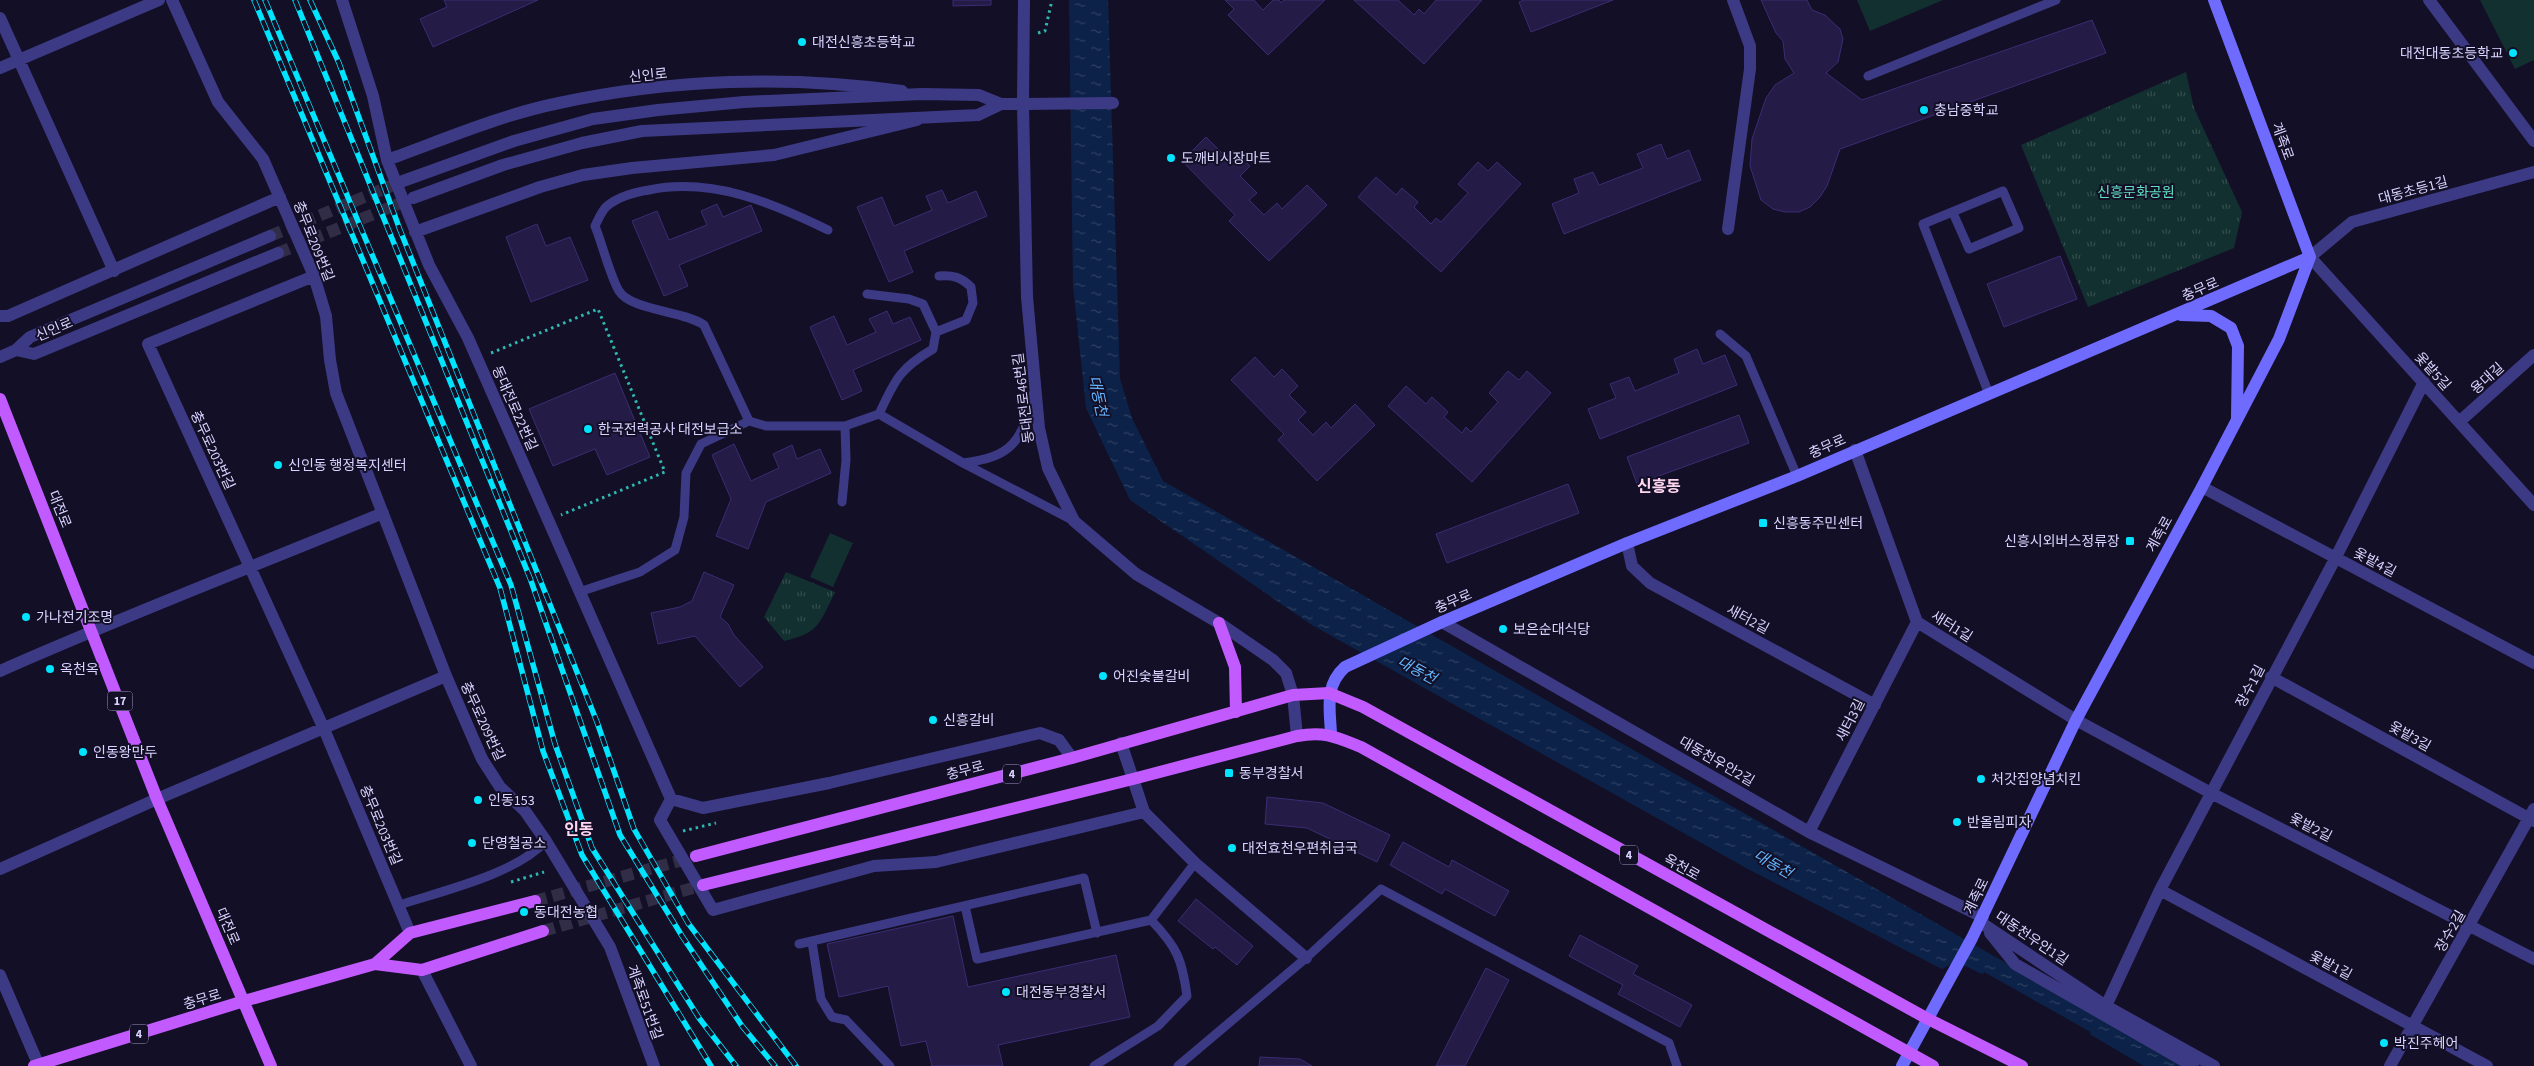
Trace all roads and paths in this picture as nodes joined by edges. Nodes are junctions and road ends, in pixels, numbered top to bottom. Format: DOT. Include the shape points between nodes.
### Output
graph roads {
  1 [pos="159,0"];
  2 [pos="172,0"];
  3 [pos="342,0"];
  4 [pos="1024,0"];
  5 [pos="1052,0"];
  6 [pos="1733,0"];
  7 [pos="2056,0"];
  8 [pos="2214,0"];
  9 [pos="2429,0"];
  10 [pos="0,18"];
  11 [pos="1025,34"];
  12 [pos="19,60"];
  13 [pos="0,68"];
  14 [pos="1868,76"];
  15 [pos="922,94"];
  16 [pos="1114,103"];
  17 [pos="1001,104"];
  18 [pos="1023,104"];
  19 [pos="929,117"];
  20 [pos="2534,141"];
  21 [pos="387,160"];
  22 [pos="2534,172"];
  23 [pos="404,180"];
  24 [pos="280,197"];
  25 [pos="413,198"];
  26 [pos="1953,213"];
  27 [pos="1728,229"];
  28 [pos="828,230"];
  29 [pos="415,232"];
  30 [pos="270,236"];
  31 [pos="278,253"];
  32 [pos="2310,257"];
  33 [pos="114,271"];
  34 [pos="314,276"];
  35 [pos="939,276"];
  36 [pos="867,294"];
  37 [pos="2176,315"];
  38 [pos="0,316"];
  39 [pos="936,332"];
  40 [pos="1720,334"];
  41 [pos="16,350"];
  42 [pos="2534,355"];
  43 [pos="0,357"];
  44 [pos="477,359"];
  45 [pos="2424,382"];
  46 [pos="1035,387"];
  47 [pos="1989,394"];
  48 [pos="0,399"];
  49 [pos="879,414"];
  50 [pos="2237,420"];
  51 [pos="749,421"];
  52 [pos="2459,422"];
  53 [pos="845,426"];
  54 [pos="1855,450"];
  55 [pos="963,463"];
  56 [pos="1797,476"];
  57 [pos="2202,487"];
  58 [pos="842,502"];
  59 [pos="2534,504"];
  60 [pos="383,513"];
  61 [pos="548,520"];
  62 [pos="1074,522"];
  63 [pos="1627,542"];
  64 [pos="2335,559"];
  65 [pos="251,568"];
  66 [pos="579,592"];
  67 [pos="1442,622"];
  68 [pos="1918,622"];
  69 [pos="1219,623"];
  70 [pos="92,630"];
  71 [pos="2534,663"];
  72 [pos="0,671"];
  73 [pos="446,676"];
  74 [pos="2271,678"];
  75 [pos="1329,692"];
  76 [pos="1293,695"];
  77 [pos="1875,704"];
  78 [pos="1236,712"];
  79 [pos="2076,720"];
  80 [pos="324,729"];
  81 [pos="1331,734"];
  82 [pos="1298,736"];
  83 [pos="1121,743"];
  84 [pos="1072,758"];
  85 [pos="1133,779"];
  86 [pos="2211,793"];
  87 [pos="157,798"];
  88 [pos="671,800"];
  89 [pos="1144,812"];
  90 [pos="2532,816"];
  91 [pos="1809,832"];
  92 [pos="546,841"];
  93 [pos="696,856"];
  94 [pos="1196,863"];
  95 [pos="0,869"];
  96 [pos="703,885"];
  97 [pos="2160,890"];
  98 [pos="535,901"];
  99 [pos="399,905"];
  100 [pos="965,906"];
  101 [pos="1981,919"];
  102 [pos="1151,920"];
  103 [pos="2471,924"];
  104 [pos="543,931"];
  105 [pos="1098,932"];
  106 [pos="410,933"];
  107 [pos="812,942"];
  108 [pos="799,944"];
  109 [pos="610,947"];
  110 [pos="1306,958"];
  111 [pos="2534,958"];
  112 [pos="375,964"];
  113 [pos="422,970"];
  114 [pos="0,975"];
  115 [pos="244,1001"];
  116 [pos="2106,1006"];
  117 [pos="1928,1019"];
  118 [pos="2413,1026"];
  119 [pos="1908,1053"];
  120 [pos="37,1065"];
  121 [pos="270,1066"];
  122 [pos="471,1066"];
  123 [pos="654,1066"];
  124 [pos="890,1066"];
  125 [pos="1094,1066"];
  126 [pos="1178,1066"];
  127 [pos="1677,1066"];
  128 [pos="1902,1066"];
  129 [pos="1933,1066"];
  130 [pos="2022,1066"];
  131 [pos="2192,1066"];
  132 [pos="2214,1066"];
  133 [pos="2390,1066"];
  134 [pos="2487,1066"];
  1 -- 12 [label="street"];
  2 -- 24 [label="street, 충무로209번길" via="218,102 263,159"];
  3 -- 21 [label="street, 동대전로22번길" via="373,96"];
  4 -- 11 [label="street, 동대전로46번길"];
  5 -- 11 [label="path" via="1045,30"];
  6 -- 27 [label="street" via="1750,46 1750,69"];
  7 -- 14 [label="lane"];
  8 -- 32 [label="main road, 계족로"];
  9 -- 20 [label="street"];
  10 -- 12 [label="street"];
  11 -- 18 [label="street, 동대전로46번길"];
  12 -- 13 [label="street"];
  12 -- 33 [label="street"];
  15 -- 17 [label="street, 신인로" via="979,95"];
  15 -- 21 [label="street, 신인로" via="831,84 767,82 635,90 559,103 504,118"];
  15 -- 23 [label="street, 신인로" via="744,102 592,119 514,141"];
  16 -- 18 [label="street, 신인로"];
  17 -- 18 [label="street, 신인로"];
  17 -- 19 [label="street, 신인로" via="978,116"];
  18 -- 46 [label="street, 동대전로46번길" via="1028,297"];
  19 -- 25 [label="street, 신인로" via="642,130 582,142 503,164"];
  19 -- 29 [label="street, 신인로" via="774,155 583,175 540,186"];
  21 -- 29 [label="street, 동대전로22번길"];
  22 -- 32 [label="street, 대동초등1길" via="2352,222"];
  24 -- 33 [label="street"];
  24 -- 34 [label="street, 충무로209번길"];
  26 -- 26 [label="lane" via="1969,249 2019,228 2003,191"];
  26 -- 47 [label="lane" via="1923,224"];
  28 -- 51 [label="lane" via="777,205 720,189 669,186 634,193 606,206 595,226 620,291 631,301 693,317 704,325"];
  29 -- 44 [label="street, 동대전로22번길"];
  30 -- 41 [label="street, 신인로" via="30,337"];
  31 -- 41 [label="street, 신인로" via="34,354"];
  32 -- 37 [label="main road, 충무로"];
  32 -- 45 [label="street, 옻밭5길"];
  32 -- 50 [label="main road, 계족로" via="2279,339"];
  33 -- 38 [label="street" via="8,316"];
  34 -- 60 [label="street, 충무로209번길" via="326,316 336,394"];
  34 -- 65 [label="street, 충무로203번길" via="148,344"];
  35 -- 39 [label="lane" via="963,279 972,287 973,303 966,320"];
  36 -- 39 [label="lane" via="923,304"];
  37 -- 47 [label="main road, 충무로"];
  37 -- 50 [label="main road" via="2211,316 2231,328 2238,346"];
  39 -- 49 [label="lane" via="933,350 911,362 895,380"];
  40 -- 56 [label="lane" via="1746,356"];
  41 -- 43 [label="street"];
  42 -- 52 [label="street, 용대길"];
  44 -- 61 [label="street, 동대전로22번길"];
  44 -- 61 [label="path" via="598,309 665,472"];
  45 -- 52 [label="street, 옻밭5길"];
  45 -- 64 [label="street, 장수1길"];
  46 -- 55 [label="lane" via="1026,425 1009,449 988,460"];
  46 -- 62 [label="street, 동대전로46번길" via="1039,428 1048,468"];
  47 -- 54 [label="main road, 충무로"];
  48 -- 70 [label="main road, 대전로 / 17"];
  49 -- 53 [label="lane"];
  49 -- 55 [label="lane"];
  50 -- 57 [label="main road, 계족로"];
  51 -- 53 [label="lane" via="766,426"];
  51 -- 66 [label="lane" via="701,444 686,473 684,517 675,550 640,572"];
  52 -- 59 [label="street, 옻밭5길"];
  53 -- 58 [label="lane"];
  54 -- 56 [label="main road, 충무로"];
  54 -- 68 [label="street, 새터1길"];
  55 -- 62 [label="lane"];
  56 -- 63 [label="main road, 충무로"];
  57 -- 64 [label="street, 옻밭4길"];
  57 -- 79 [label="main road, 계족로"];
  60 -- 65 [label="street"];
  60 -- 73 [label="street, 충무로209번길"];
  61 -- 66 [label="street, 동대전로22번길"];
  62 -- 69 [label="street, 동대전로46번길" via="1136,574"];
  63 -- 67 [label="main road, 충무로"];
  63 -- 77 [label="street, 새터2길" via="1632,566 1650,583"];
  64 -- 71 [label="street, 옻밭4길"];
  64 -- 74 [label="street, 장수1길"];
  65 -- 70 [label="street"];
  65 -- 80 [label="street, 충무로203번길"];
  66 -- 88 [label="street, 동대전로22번길"];
  67 -- 75 [label="main road, 충무로" via="1355,662 1336,675"];
  67 -- 91 [label="street, 대동천우안2길"];
  68 -- 77 [label="street, 새터3길"];
  68 -- 79 [label="street, 새터1길"];
  69 -- 76 [label="street, 동대전로46번길" via="1273,660 1286,673"];
  69 -- 78 [label="main road" via="1235,667"];
  70 -- 72 [label="street"];
  70 -- 87 [label="main road, 대전로 / 17"];
  73 -- 80 [label="street"];
  73 -- 92 [label="street, 충무로209번길" via="482,759 500,787 525,811"];
  74 -- 86 [label="street, 장수1길"];
  74 -- 90 [label="street, 옻밭3길"];
  75 -- 76 [label="main road, 충무로 / 4"];
  75 -- 81 [label="main road"];
  75 -- 117 [label="main road, 옥천로 / 4" via="1363,707"];
  76 -- 78 [label="main road, 충무로 / 4"];
  76 -- 82 [label="street, 동대전로46번길"];
  77 -- 91 [label="street, 새터3길"];
  78 -- 83 [label="main road, 충무로 / 4"];
  79 -- 86 [label="street, 옻밭2길"];
  79 -- 101 [label="main road, 계족로"];
  80 -- 87 [label="street"];
  80 -- 99 [label="street, 충무로203번길"];
  81 -- 82 [label="main road" via="1316,732"];
  81 -- 119 [label="main road" via="1361,747"];
  82 -- 85 [label="main road"];
  83 -- 84 [label="main road, 충무로 / 4"];
  83 -- 85 [label="street"];
  84 -- 88 [label="street" via="1058,740 1040,734 703,808"];
  84 -- 93 [label="main road, 충무로 / 4"];
  85 -- 89 [label="street"];
  85 -- 96 [label="main road"];
  86 -- 97 [label="street, 장수1길"];
  86 -- 103 [label="street, 옻밭2길"];
  87 -- 95 [label="street"];
  87 -- 115 [label="main road, 대전로 / 17"];
  88 -- 89 [label="street" via="660,820 713,910 874,866 936,862"];
  89 -- 94 [label="street"];
  90 -- 103 [label="street, 장수2길"];
  91 -- 101 [label="street, 대동천우안2길"];
  92 -- 99 [label="lane" via="535,854 486,876"];
  92 -- 109 [label="street, 충무로209번길"];
  94 -- 102 [label="lane"];
  94 -- 110 [label="street"];
  97 -- 116 [label="street, 장수1길"];
  97 -- 118 [label="street, 옻밭1길"];
  98 -- 106 [label="main road, 충무로 / 4"];
  99 -- 106 [label="street, 충무로203번길"];
  100 -- 105 [label="lane" via="1084,878"];
  100 -- 105 [label="lane" via="977,959"];
  100 -- 107 [label="lane"];
  101 -- 116 [label="street, 대동천우안1길"];
  101 -- 117 [label="main road, 계족로"];
  101 -- 131 [label="street, 대동천우안1길" via="2015,964"];
  102 -- 105 [label="lane"];
  102 -- 125 [label="lane" via="1171,941 1183,966 1187,996 1158,1026"];
  103 -- 111 [label="street, 옻밭2길"];
  103 -- 118 [label="street, 장수2길"];
  104 -- 113 [label="main road, 충무로 / 4"];
  106 -- 112 [label="main road, 충무로 / 4"];
  107 -- 108 [label="lane"];
  107 -- 124 [label="lane" via="821,999 832,1017 846,1020"];
  109 -- 123 [label="street, 계족로51번길"];
  110 -- 126 [label="lane"];
  110 -- 127 [label="lane" via="1381,889 1669,1043"];
  112 -- 113 [label="main road, 충무로 / 4"];
  112 -- 115 [label="main road, 충무로 / 4"];
  113 -- 122 [label="street"];
  114 -- 120 [label="street"];
  115 -- 120 [label="main road, 충무로 / 4"];
  115 -- 121 [label="main road, 대전로 / 17"];
  116 -- 132 [label="street, 대동천우안1길"];
  117 -- 119 [label="main road, 계족로"];
  117 -- 130 [label="main road, 옥천로 / 4"];
  118 -- 133 [label="street, 장수2길"];
  118 -- 134 [label="street, 옻밭1길"];
  119 -- 128 [label="main road, 계족로"];
  119 -- 129 [label="main road"];
}
